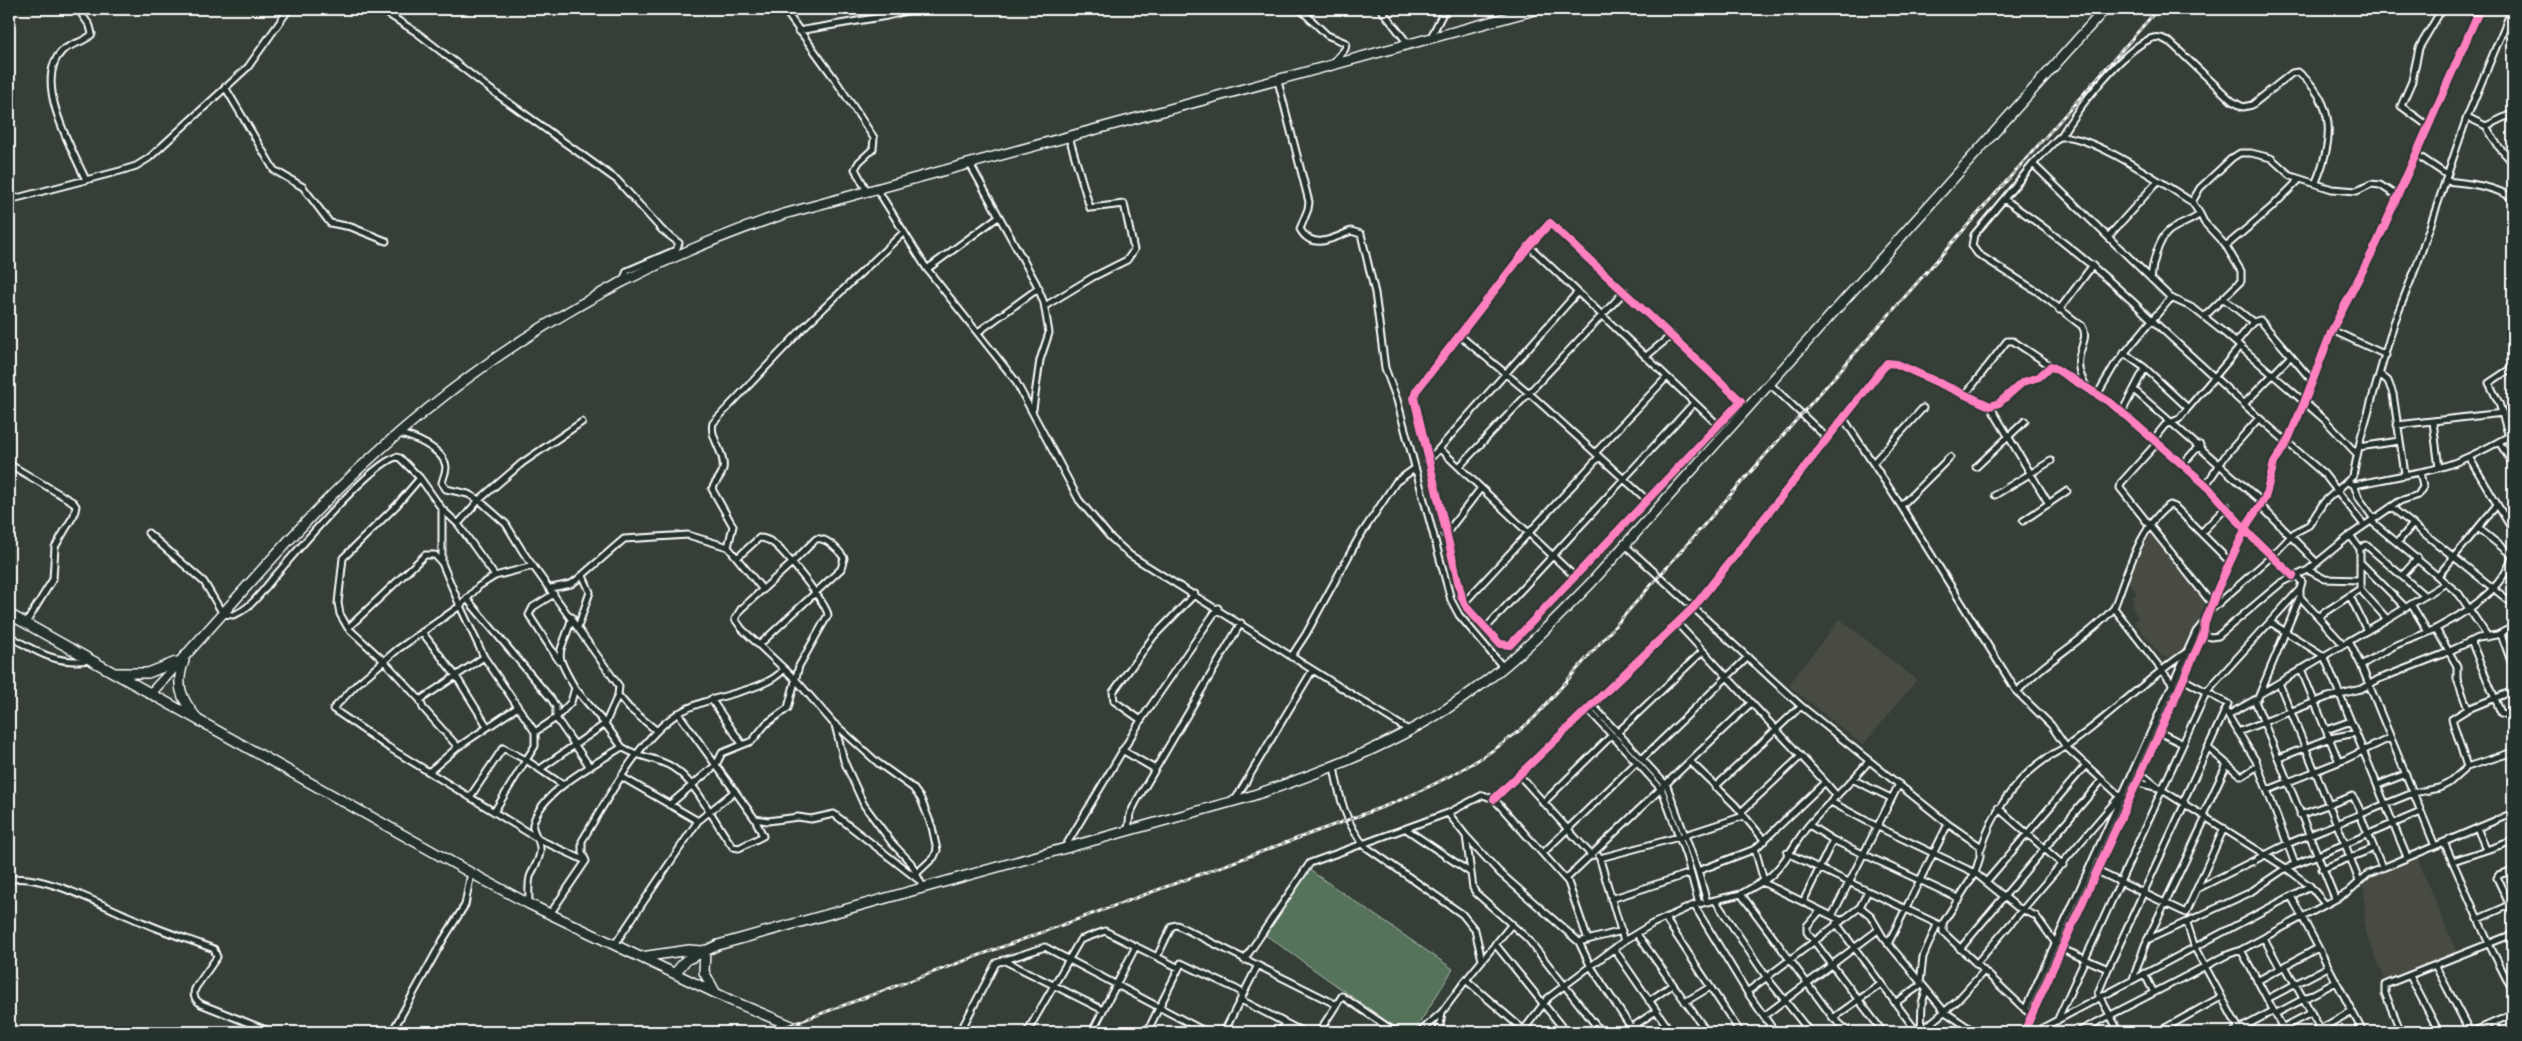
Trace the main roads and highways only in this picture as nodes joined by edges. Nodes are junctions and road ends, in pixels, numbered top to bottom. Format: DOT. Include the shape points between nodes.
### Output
graph roads {
  1 [pos="1538,9"];
  2 [pos="2105,9"];
  3 [pos="9,614"];
  4 [pos="185,656"];
  5 [pos="112,672"];
  6 [pos="150,694"];
  7 [pos="201,723"];
  8 [pos="704,950"];
  9 [pos="641,956"];
  10 [pos="676,972"];
  11 [pos="715,992"];
  12 [pos="806,1032"];
  1 -- 4 [label="main road" via="748,226 623,280 505,350 398,434 339,488"];
  2 -- 8 [label="main road" via="1749,408 1551,624 1503,667 1446,709 1410,731 1334,767 1234,800 922,884"];
  3 -- 5 [label="main road"];
  4 -- 5 [label="main road" via="169,667 148,673"];
  4 -- 6 [label="main road"];
  4 -- 7 [label="main road" via="179,675 180,691"];
  5 -- 6 [label="main road"];
  6 -- 7 [label="main road"];
  7 -- 9 [label="main road" via="529,904"];
  8 -- 9 [label="main road"];
  8 -- 10 [label="main road" via="682,963"];
  8 -- 11 [label="main road" via="704,972"];
  9 -- 10 [label="main road"];
  10 -- 11 [label="main road"];
  11 -- 12 [label="main road"];
}
